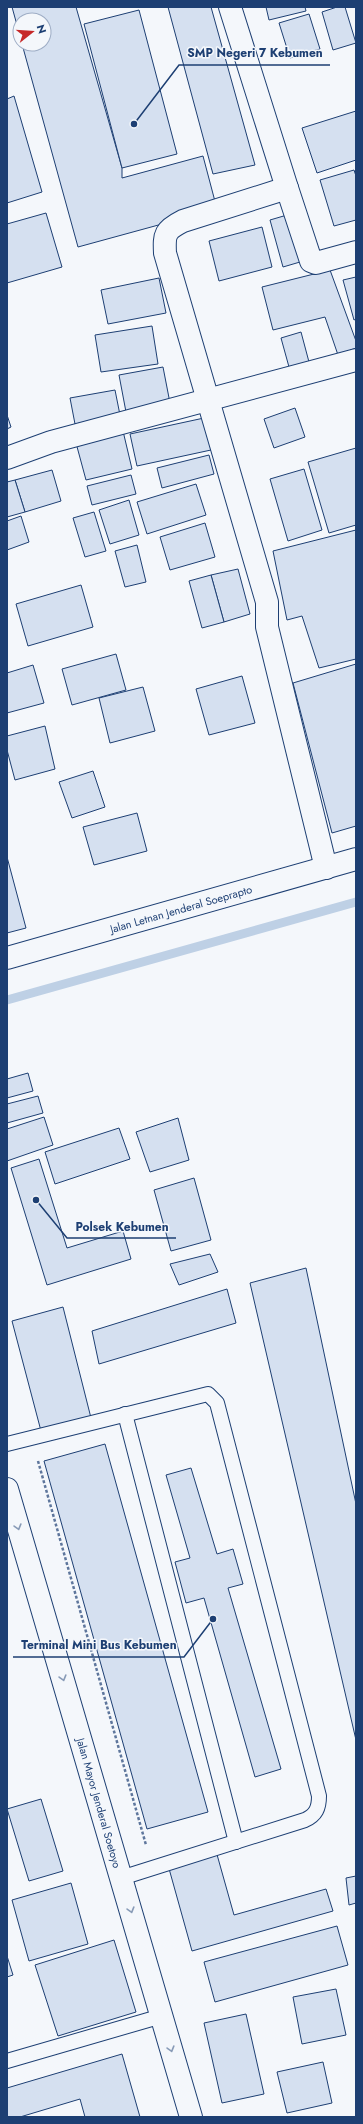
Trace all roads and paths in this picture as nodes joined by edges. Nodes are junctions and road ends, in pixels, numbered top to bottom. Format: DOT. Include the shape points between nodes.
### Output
graph roads {
  1 [pos="230,7"];
  2 [pos="287,188"];
  3 [pos="356,252"];
  4 [pos="356,360"];
  5 [pos="208,400"];
  6 [pos="7,458"];
  7 [pos="356,859"];
  8 [pos="326,868"];
  9 [pos="7,958"];
  10 [pos="125,1414"];
  11 [pos="32,1438"];
  12 [pos="7,1444"];
  13 [pos="7,1489"];
  14 [pos="236,1842"];
  15 [pos="147,1849"];
  16 [pos="121,1878"];
  17 [pos="162,2016"];
  18 [pos="7,2061"];
  19 [pos="191,2117"];
  1 -- 2 [label="street"];
  2 -- 3 [label="street" via="311,261 316,263"];
  2 -- 5 [label="street" via="183,221 171,226 165,234 165,253"];
  4 -- 5 [label="street"];
  5 -- 6 [label="street" via="51,442"];
  5 -- 8 [label="street" via="267,602 267,627"];
  7 -- 8 [label="street, Jalan Letnan Jenderal Soeprapto"];
  8 -- 9 [label="street, Jalan Letnan Jenderal Soeprapto"];
  10 -- 11 [label="lane"];
  10 -- 14 [label="lane"];
  10 -- 14 [label="lane" via="208,1394 217,1404 319,1796 319,1805 314,1816"];
  11 -- 12 [label="lane"];
  11 -- 15 [label="path"];
  13 -- 16 [label="street, Jalan Mayor Jenderal Soetoyo, one-way"];
  14 -- 16 [label="lane"];
  16 -- 17 [label="street, Jalan Mayor Jenderal Soetoyo, one-way"];
  17 -- 18 [label="lane"];
  17 -- 19 [label="street, Jalan Mayor Jenderal Soetoyo, one-way"];
}
